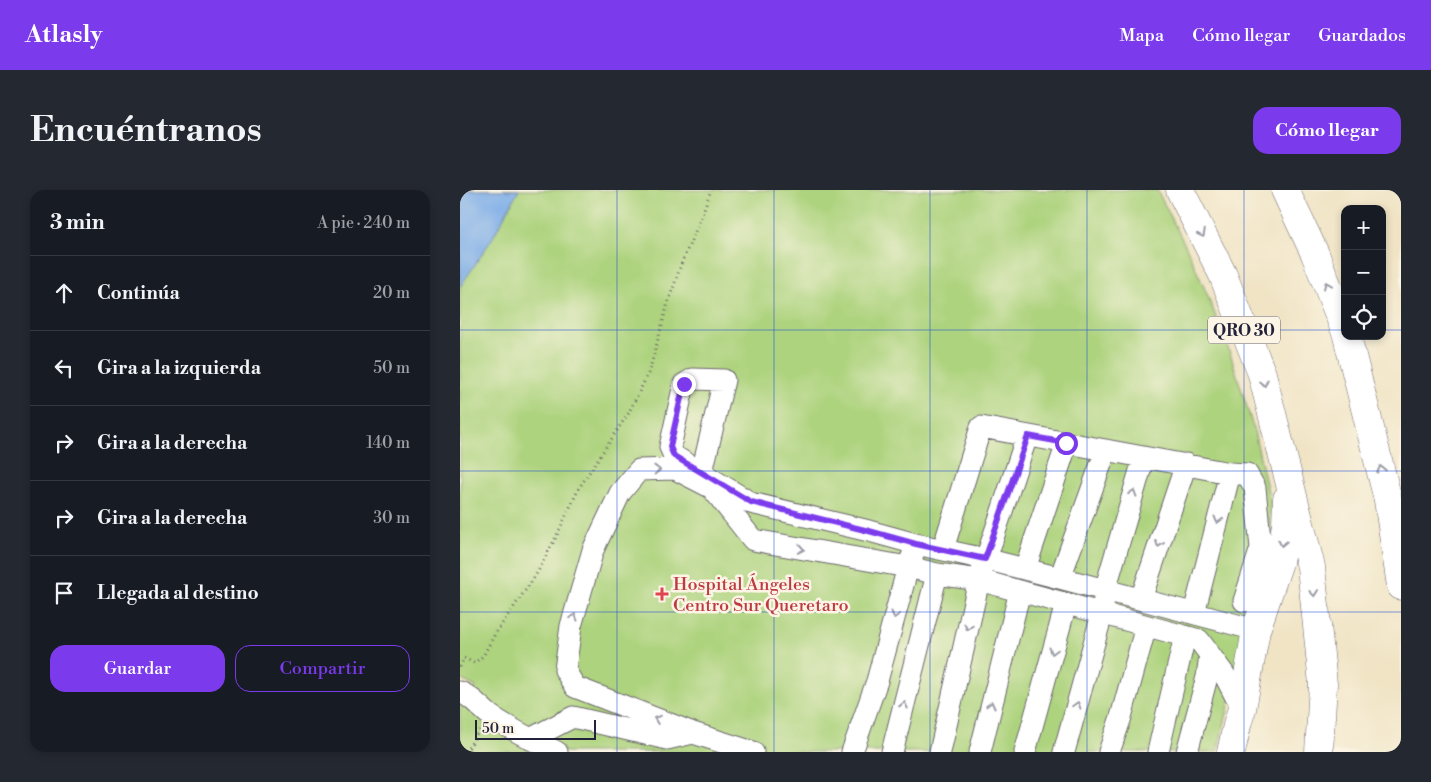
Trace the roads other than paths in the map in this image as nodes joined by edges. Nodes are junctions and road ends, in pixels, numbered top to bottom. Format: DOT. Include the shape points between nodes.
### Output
graph roads {
  1 [pos="1180,190"];
  2 [pos="1285,190"];
  3 [pos="1341,320"];
  4 [pos="1348,340"];
  5 [pos="1028,436"];
  6 [pos="1066,443"];
  7 [pos="1106,450"];
  8 [pos="1144,457"];
  9 [pos="1186,464"];
  10 [pos="702,472"];
  11 [pos="1230,472"];
  12 [pos="1288,478"];
  13 [pos="743,497"];
  14 [pos="736,518"];
  15 [pos="916,544"];
  16 [pos="942,549"];
  17 [pos="985,559"];
  18 [pos="908,568"];
  19 [pos="1025,569"];
  20 [pos="937,574"];
  21 [pos="1060,578"];
  22 [pos="979,580"];
  23 [pos="1401,586"];
  24 [pos="1104,590"];
  25 [pos="1020,591"];
  26 [pos="1140,599"];
  27 [pos="1244,601"];
  28 [pos="1066,604"];
  29 [pos="1102,614"];
  30 [pos="1194,614"];
  31 [pos="1146,626"];
  32 [pos="1256,630"];
  33 [pos="1185,636"];
  34 [pos="1210,655"];
  35 [pos="1208,677"];
  36 [pos="460,692"];
  37 [pos="1240,715"];
  38 [pos="693,733"];
  39 [pos="530,739"];
  40 [pos="557,752"];
  41 [pos="753,752"];
  42 [pos="852,752"];
  43 [pos="892,752"];
  44 [pos="940,752"];
  45 [pos="980,752"];
  46 [pos="1025,752"];
  47 [pos="1064,752"];
  48 [pos="1109,752"];
  49 [pos="1158,752"];
  50 [pos="1187,752"];
  51 [pos="1231,752"];
  52 [pos="1319,752"];
  1 -- 12 [label="highway, QRO 30, one-way" via="1222,275 1262,374"];
  3 -- 2 [label="highway, one-way"];
  23 -- 4 [label="highway, one-way" via="1388,500"];
  5 -- 6 [label="street"];
  5 -- 16 [label="street" via="981,427"];
  5 -- 17 [label="street"];
  6 -- 7 [label="street"];
  6 -- 19 [label="street"];
  7 -- 8 [label="street"];
  7 -- 21 [label="street"];
  8 -- 9 [label="street"];
  24 -- 8 [label="street, one-way"];
  9 -- 11 [label="street"];
  9 -- 26 [label="street, one-way"];
  10 -- 13 [label="street"];
  11 -- 27 [label="street" via="1247,474 1255,488 1261,548"];
  11 -- 30 [label="street, one-way"];
  12 -- 32 [label="highway, one-way" via="1286,525 1279,562"];
  12 -- 52 [label="highway, QRO 30, one-way" via="1311,567 1323,684"];
  13 -- 14 [label="street"];
  13 -- 15 [label="street" via="751,502"];
  14 -- 18 [label="street, one-way" via="753,540"];
  38 -- 14 [label="street, one-way" via="575,688 565,670 571,626 593,550 620,493 639,470 676,469 712,488"];
  15 -- 16 [label="street"];
  15 -- 18 [label="street"];
  16 -- 17 [label="street"];
  17 -- 19 [label="street"];
  17 -- 22 [label="street"];
  18 -- 20 [label="street"];
  18 -- 42 [label="street, one-way" via="877,680"];
  19 -- 21 [label="street"];
  20 -- 22 [label="street"];
  43 -- 20 [label="street, one-way"];
  21 -- 24 [label="street"];
  22 -- 25 [label="street"];
  22 -- 44 [label="street, one-way"];
  24 -- 26 [label="street"];
  24 -- 29 [label="street"];
  25 -- 28 [label="street"];
  45 -- 25 [label="street, one-way"];
  26 -- 30 [label="street"];
  28 -- 29 [label="street"];
  28 -- 46 [label="street, one-way"];
  29 -- 31 [label="street"];
  47 -- 29 [label="street, one-way"];
  30 -- 32 [label="street"];
  31 -- 33 [label="street"];
  31 -- 48 [label="street"];
  32 -- 37 [label="highway"];
  33 -- 34 [label="street" via="1199,640"];
  33 -- 49 [label="street"];
  34 -- 35 [label="street"];
  34 -- 37 [label="street" via="1224,674"];
  35 -- 37 [label="street"];
  35 -- 50 [label="street"];
  36 -- 39 [label="street"];
  37 -- 51 [label="highway"];
  38 -- 39 [label="street" via="666,739 573,717"];
  38 -- 41 [label="street"];
  39 -- 40 [label="street"];
}
